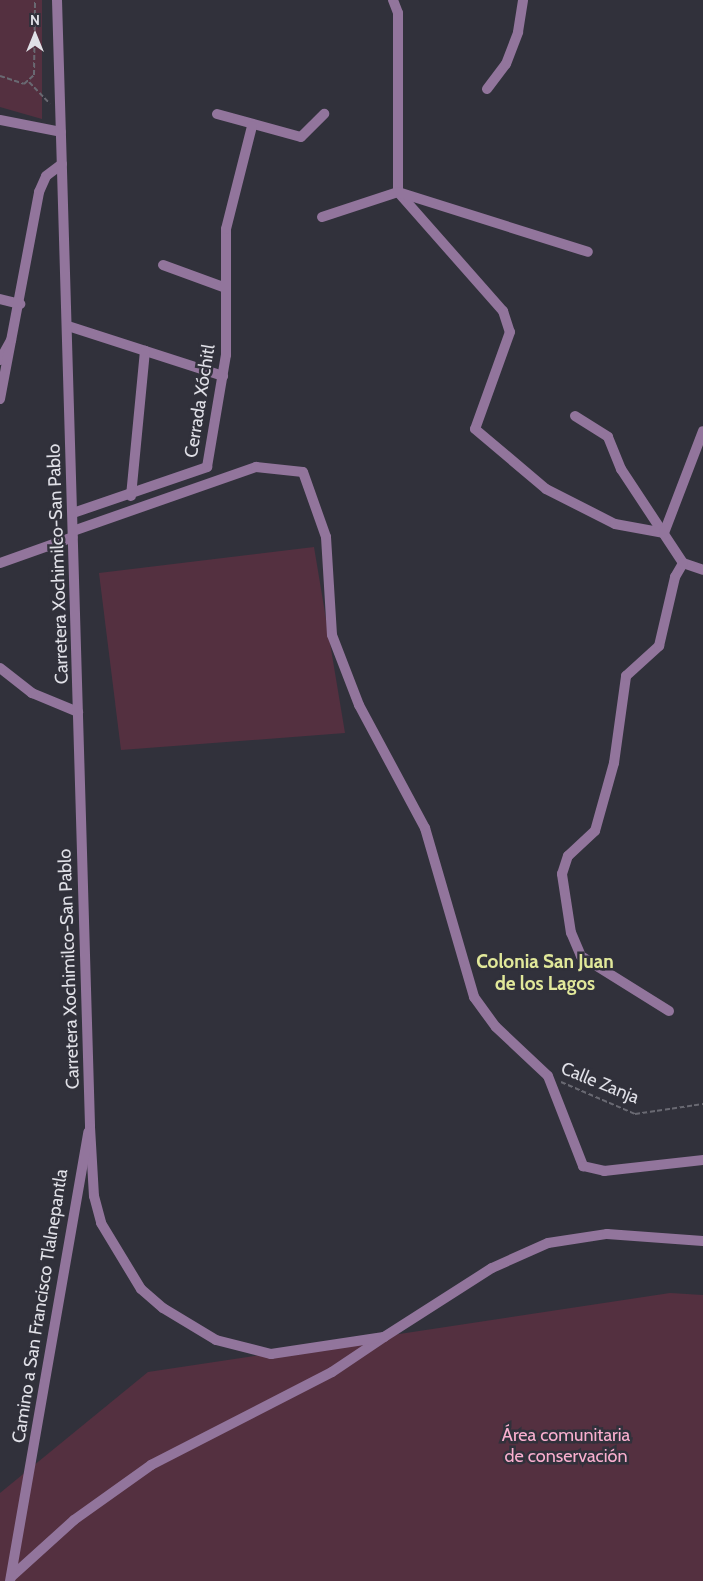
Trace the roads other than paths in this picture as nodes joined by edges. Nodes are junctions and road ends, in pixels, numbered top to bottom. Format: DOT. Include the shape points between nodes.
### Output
graph roads {
  1 [pos="58,0"];
  2 [pos="394,0"];
  3 [pos="524,0"];
  4 [pos="487,89"];
  5 [pos="217,114"];
  6 [pos="324,114"];
  7 [pos="0,120"];
  8 [pos="252,126"];
  9 [pos="61,132"];
  10 [pos="62,164"];
  11 [pos="398,192"];
  12 [pos="322,217"];
  13 [pos="588,252"];
  14 [pos="163,265"];
  15 [pos="226,288"];
  16 [pos="0,299"];
  17 [pos="20,304"];
  18 [pos="68,326"];
  19 [pos="15,332"];
  20 [pos="144,351"];
  21 [pos="0,360"];
  22 [pos="224,376"];
  23 [pos="0,399"];
  24 [pos="575,416"];
  25 [pos="703,431"];
  26 [pos="131,496"];
  27 [pos="72,513"];
  28 [pos="664,533"];
  29 [pos="73,534"];
  30 [pos="0,563"];
  31 [pos="683,563"];
  32 [pos="703,570"];
  33 [pos="0,668"];
  34 [pos="78,712"];
  35 [pos="669,1011"];
  36 [pos="90,1127"];
  37 [pos="703,1160"];
  38 [pos="701,1240"];
  39 [pos="384,1337"];
  40 [pos="10,1579"];
  1 -- 9 [label="street, Carretera Xochimilco-San Pablo"];
  2 -- 11 [label="street" via="398,13"];
  3 -- 4 [label="street" via="509,56"];
  5 -- 8 [label="street"];
  6 -- 8 [label="street" via="301,137"];
  7 -- 9 [label="street"];
  8 -- 15 [label="street, Cerrada Xóchitl" via="226,229"];
  9 -- 10 [label="street, Carretera Xochimilco-San Pablo"];
  10 -- 17 [label="street" via="42,183"];
  10 -- 18 [label="street, Carretera Xochimilco-San Pablo"];
  11 -- 12 [label="street"];
  11 -- 13 [label="street"];
  11 -- 28 [label="street" via="503,311 508,338 477,420 479,435 546,490 615,524"];
  14 -- 15 [label="street"];
  15 -- 22 [label="street, Cerrada Xóchitl"];
  16 -- 17 [label="street"];
  17 -- 19 [label="street"];
  18 -- 20 [label="street"];
  18 -- 27 [label="street, Carretera Xochimilco-San Pablo"];
  19 -- 21 [label="street"];
  19 -- 23 [label="street"];
  20 -- 22 [label="street"];
  20 -- 26 [label="street"];
  22 -- 26 [label="street, Cerrada Xóchitl" via="207,467"];
  24 -- 28 [label="street" via="608,437 621,469"];
  25 -- 28 [label="street"];
  26 -- 27 [label="street, Cerrada Xóchitl"];
  27 -- 29 [label="street, Carretera Xochimilco-San Pablo"];
  28 -- 31 [label="street"];
  29 -- 30 [label="street"];
  29 -- 34 [label="street, Carretera Xochimilco-San Pablo"];
  29 -- 37 [label="street" via="256,467 288,468 305,476 330,560 328,608 335,643 359,705 419,813 474,997 496,1028 548,1076 584,1166 604,1171"];
  31 -- 32 [label="street"];
  31 -- 35 [label="street" via="675,577 671,611 659,646 626,676 614,763 595,832 568,856 562,874 572,940 581,956"];
  33 -- 34 [label="street" via="32,693"];
  34 -- 36 [label="street, Carretera Xochimilco-San Pablo"];
  36 -- 39 [label="street, Carretera Xochimilco-San Pablo" via="94,1196 101,1223 141,1289 163,1308 216,1340 271,1354"];
  36 -- 40 [label="street, Camino a San Francisco Tlalnepantla" via="81,1156"];
  38 -- 39 [label="street" via="607,1234 548,1244 492,1268"];
  39 -- 40 [label="street" via="332,1372 151,1465 74,1520"];
}
